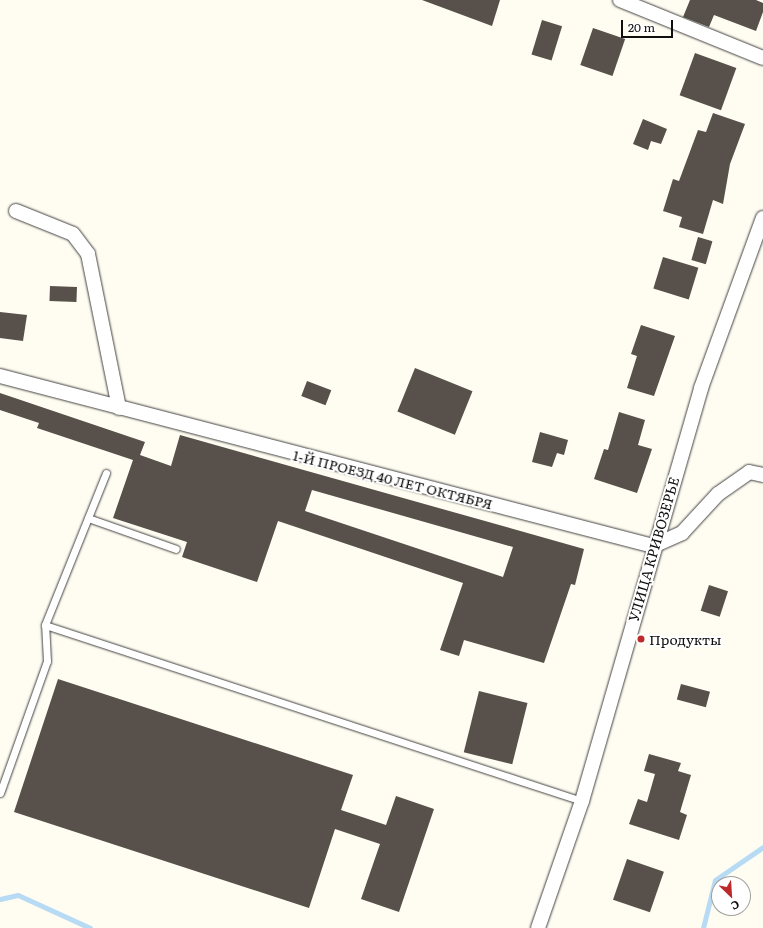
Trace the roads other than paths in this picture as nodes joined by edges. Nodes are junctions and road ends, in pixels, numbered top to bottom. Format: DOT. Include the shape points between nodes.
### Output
graph roads {
  1 [pos="620,0"];
  2 [pos="763,58"];
  3 [pos="16,211"];
  4 [pos="763,218"];
  5 [pos="0,376"];
  6 [pos="118,408"];
  7 [pos="106,472"];
  8 [pos="763,475"];
  9 [pos="88,518"];
  10 [pos="653,546"];
  11 [pos="176,549"];
  12 [pos="45,625"];
  13 [pos="0,793"];
  14 [pos="582,801"];
  15 [pos="538,928"];
  1 -- 2 [label="street"];
  3 -- 6 [label="street" via="72,234 88,254"];
  4 -- 10 [label="street, УЛИЦА КРИВОЗЕРЬЕ" via="701,388"];
  5 -- 6 [label="street, 1-Й ПРОЕЗД 40 ЛЕТ ОКТЯБРЯ"];
  6 -- 10 [label="street, 1-Й ПРОЕЗД 40 ЛЕТ ОКТЯБРЯ"];
  7 -- 9 [label="lane"];
  8 -- 10 [label="street" via="749,472 718,494 682,533"];
  9 -- 11 [label="lane"];
  9 -- 12 [label="lane"];
  10 -- 14 [label="street, УЛИЦА КРИВОЗЕРЬЕ"];
  12 -- 13 [label="lane" via="47,661"];
  12 -- 14 [label="lane"];
  14 -- 15 [label="street, УЛИЦА КРИВОЗЕРЬЕ"];
}
